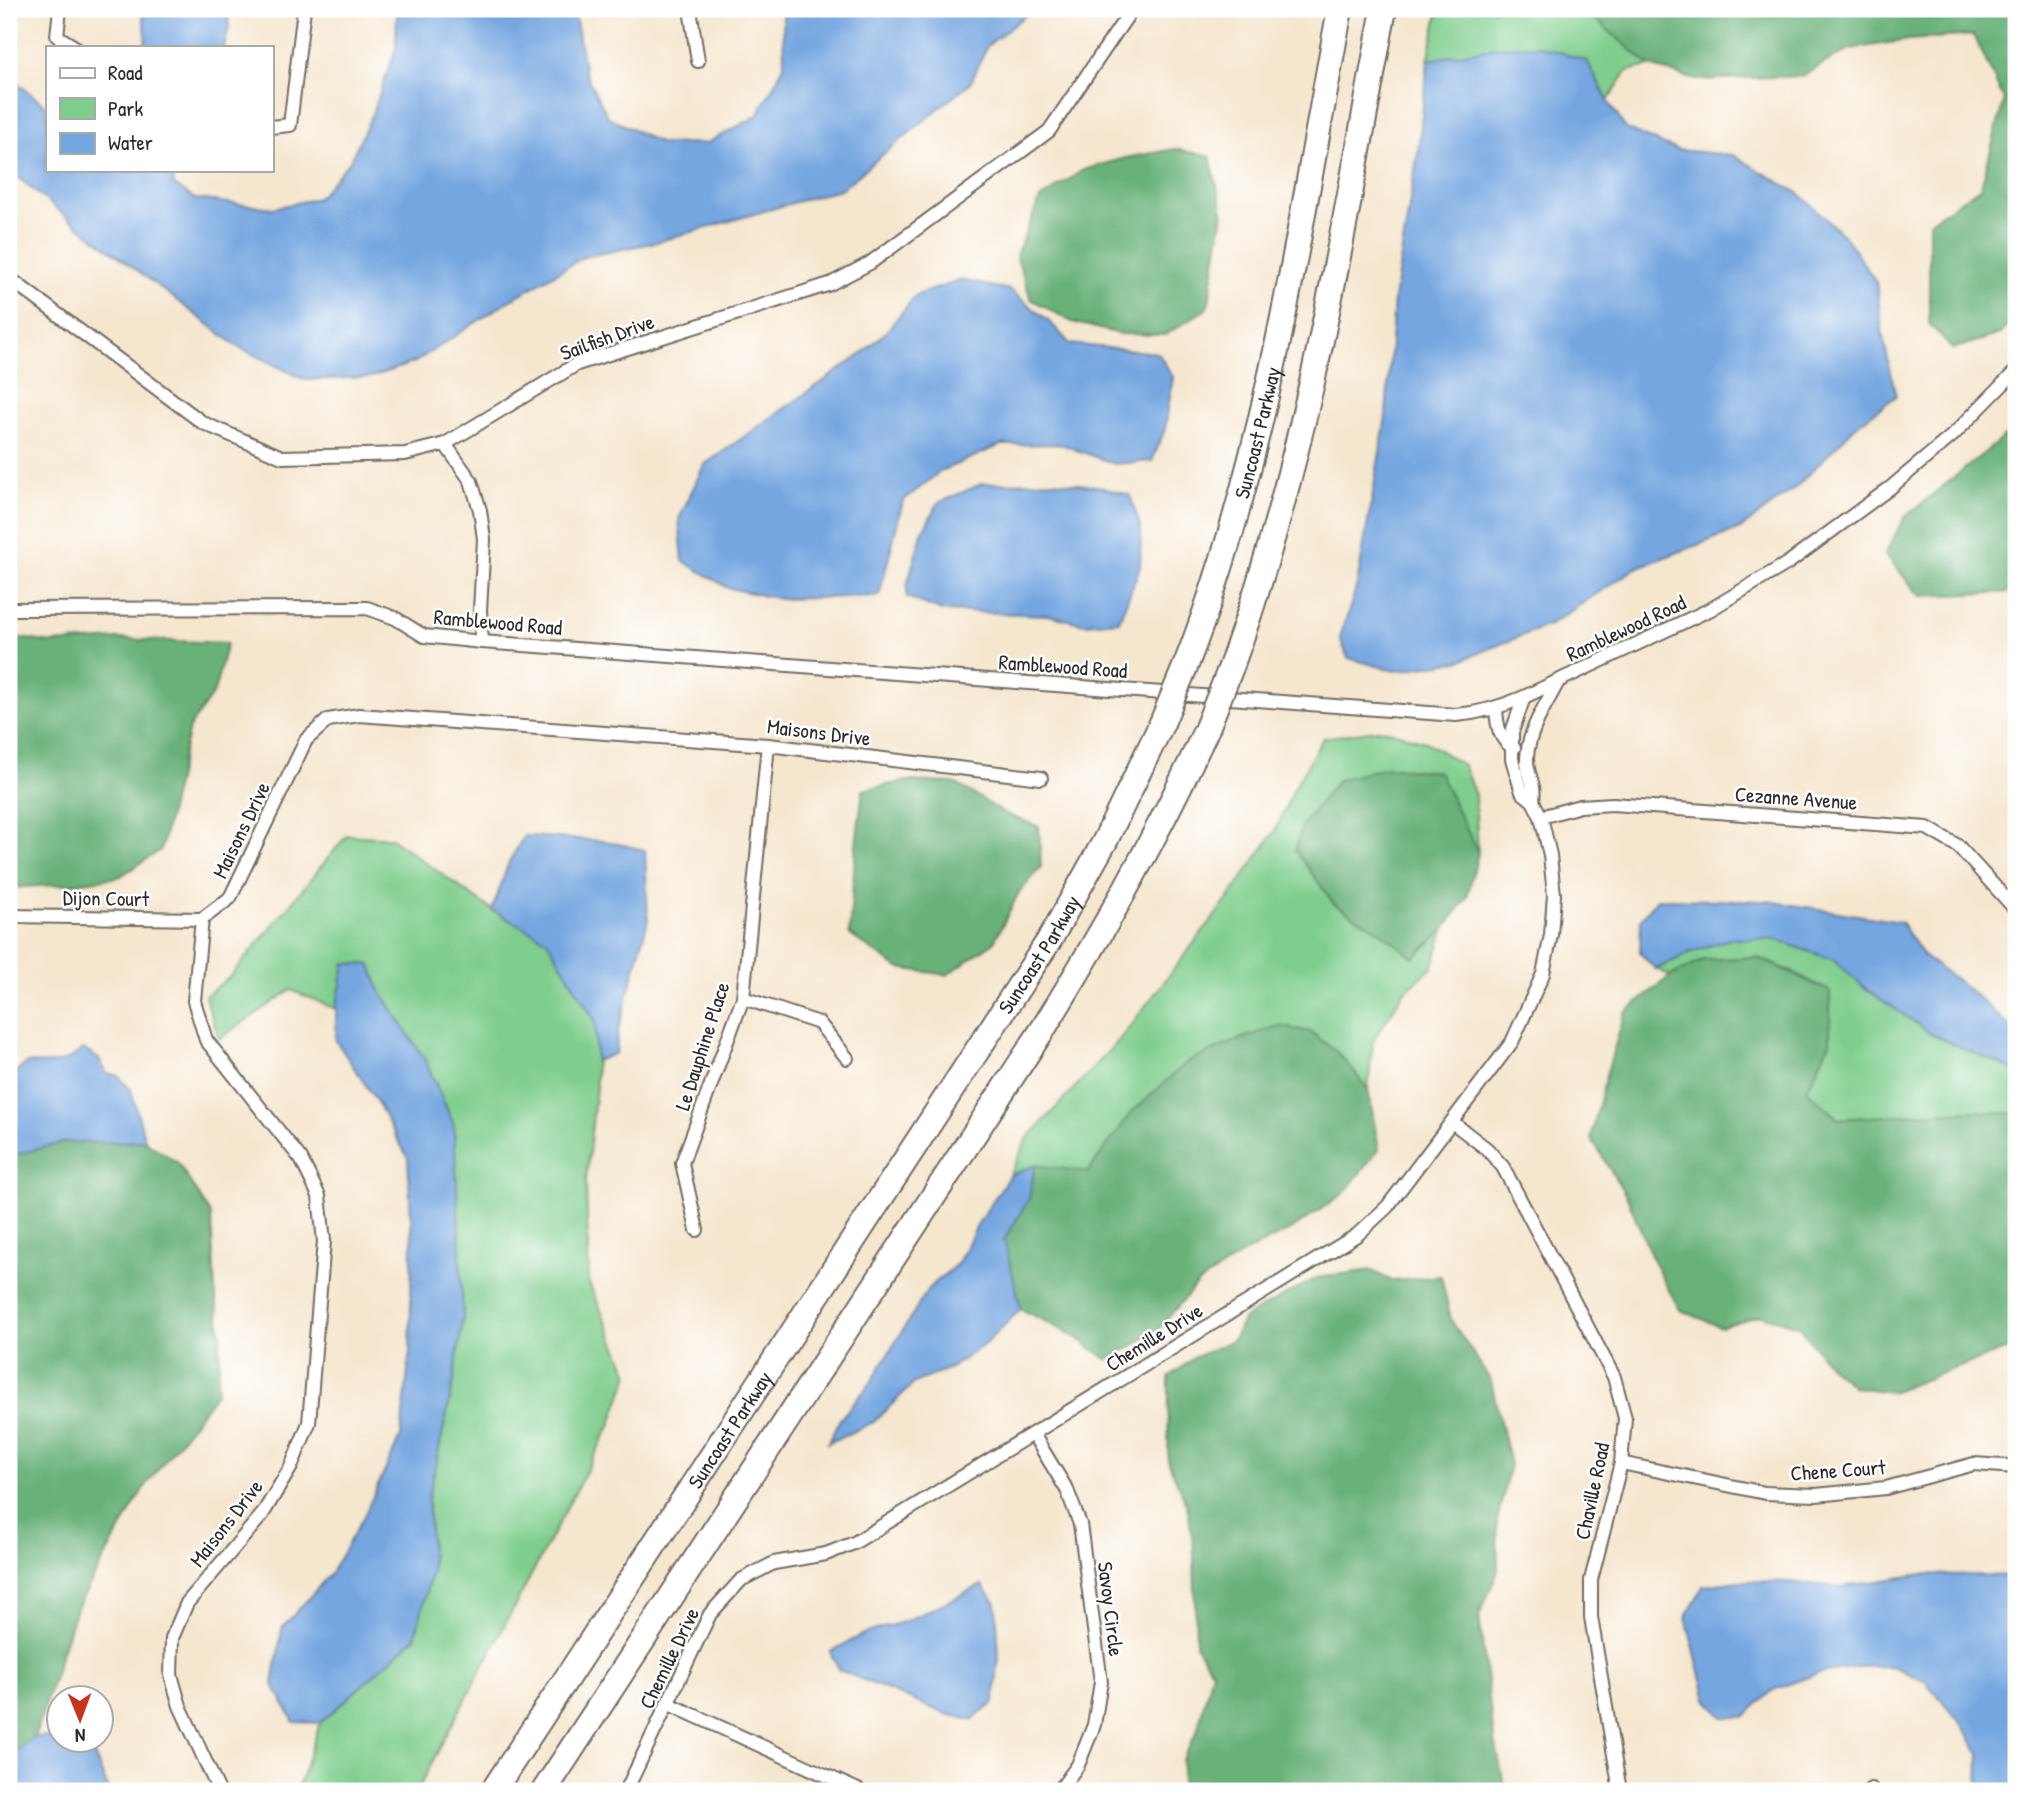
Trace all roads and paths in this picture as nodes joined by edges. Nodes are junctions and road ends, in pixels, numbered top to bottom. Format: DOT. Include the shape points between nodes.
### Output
graph roads {
  1 [pos="60,9"];
  2 [pos="304,9"];
  3 [pos="691,9"];
  4 [pos="1132,9"];
  5 [pos="1340,9"];
  6 [pos="1384,9"];
  7 [pos="73,46"];
  8 [pos="698,61"];
  9 [pos="273,127"];
  10 [pos="9,278"];
  11 [pos="2016,371"];
  12 [pos="445,444"];
  13 [pos="9,609"];
  14 [pos="482,642"];
  15 [pos="1558,681"];
  16 [pos="1524,697"];
  17 [pos="1496,709"];
  18 [pos="768,745"];
  19 [pos="1528,747"];
  20 [pos="1511,748"];
  21 [pos="1041,778"];
  22 [pos="1533,800"];
  23 [pos="1541,817"];
  24 [pos="2016,910"];
  25 [pos="9,916"];
  26 [pos="202,919"];
  27 [pos="743,998"];
  28 [pos="847,1058"];
  29 [pos="1452,1122"];
  30 [pos="697,1230"];
  31 [pos="1033,1434"];
  32 [pos="1621,1463"];
  33 [pos="2016,1467"];
  34 [pos="667,1703"];
  35 [pos="219,1791"];
  36 [pos="493,1791"];
  37 [pos="544,1791"];
  38 [pos="626,1791"];
  39 [pos="860,1791"];
  40 [pos="1059,1791"];
  41 [pos="1620,1791"];
  1 -- 7 [label="street" via="57,36"];
  2 -- 9 [label="street" via="290,125"];
  3 -- 8 [label="street"];
  4 -- 12 [label="street, Sailfish Drive" via="1049,131 870,263 830,284 577,364"];
  5 -- 36 [label="highway, Suncoast Parkway, bridge" via="1256,439 1222,563 1162,723 1105,841 1050,939"];
  6 -- 37 [label="highway, Suncoast Parkway, bridge" via="1297,452 1256,596 1207,728 1146,855 1043,1029"];
  10 -- 12 [label="street, Sailfish Drive" via="203,424 282,457 405,454"];
  11 -- 15 [label="street, Ramblewood Road" via="1932,453 1788,563 1711,609"];
  12 -- 14 [label="street" via="471,481 480,509 484,539"];
  13 -- 14 [label="street, Ramblewood Road" via="367,608 424,636"];
  14 -- 17 [label="street, Ramblewood Road" via="1456,715"];
  15 -- 16 [label="street, Ramblewood Road"];
  15 -- 19 [label="street"];
  16 -- 17 [label="street, Ramblewood Road"];
  16 -- 20 [label="street, Chemille Drive"];
  17 -- 20 [label="street, Chemille Drive" via="1502,738"];
  18 -- 21 [label="street, Maisons Drive"];
  18 -- 26 [label="street, Maisons Drive" via="359,715 328,720 306,740 230,898"];
  18 -- 27 [label="street, Le Dauphine Place"];
  19 -- 20 [label="street"];
  19 -- 22 [label="street, Chemille Drive"];
  20 -- 22 [label="street, Chemille Drive" via="1522,792"];
  22 -- 23 [label="street, Chemille Drive"];
  23 -- 24 [label="street, Cezanne Avenue" via="1580,806 1613,804 1927,828 1958,846"];
  23 -- 29 [label="street, Chemille Drive" via="1554,895 1543,974 1512,1042"];
  25 -- 26 [label="street, Dijon Court"];
  26 -- 35 [label="street, Maisons Drive" via="194,1001 206,1040 302,1159 319,1196 324,1241 309,1423 291,1467 262,1515 187,1603 172,1637 172,1675 180,1706"];
  27 -- 28 [label="street" via="819,1023"];
  27 -- 30 [label="street, Le Dauphine Place" via="682,1163"];
  29 -- 31 [label="street, Chemille Drive" via="1387,1207 1357,1234"];
  29 -- 32 [label="street, Chaville Road" via="1488,1149 1503,1167 1614,1377 1625,1418"];
  31 -- 34 [label="street, Chemille Drive" via="854,1543 826,1554 774,1563 741,1580 710,1614"];
  31 -- 40 [label="street, Savoy Circle" via="1067,1490 1080,1524 1101,1682 1094,1725 1078,1765"];
  32 -- 33 [label="street, Chene Court" via="1765,1493 1816,1495 1886,1488 1974,1464"];
  32 -- 41 [label="street, Chaville Road" via="1591,1580 1591,1617"];
  34 -- 38 [label="street, Chemille Drive"];
  34 -- 39 [label="street"];
}
